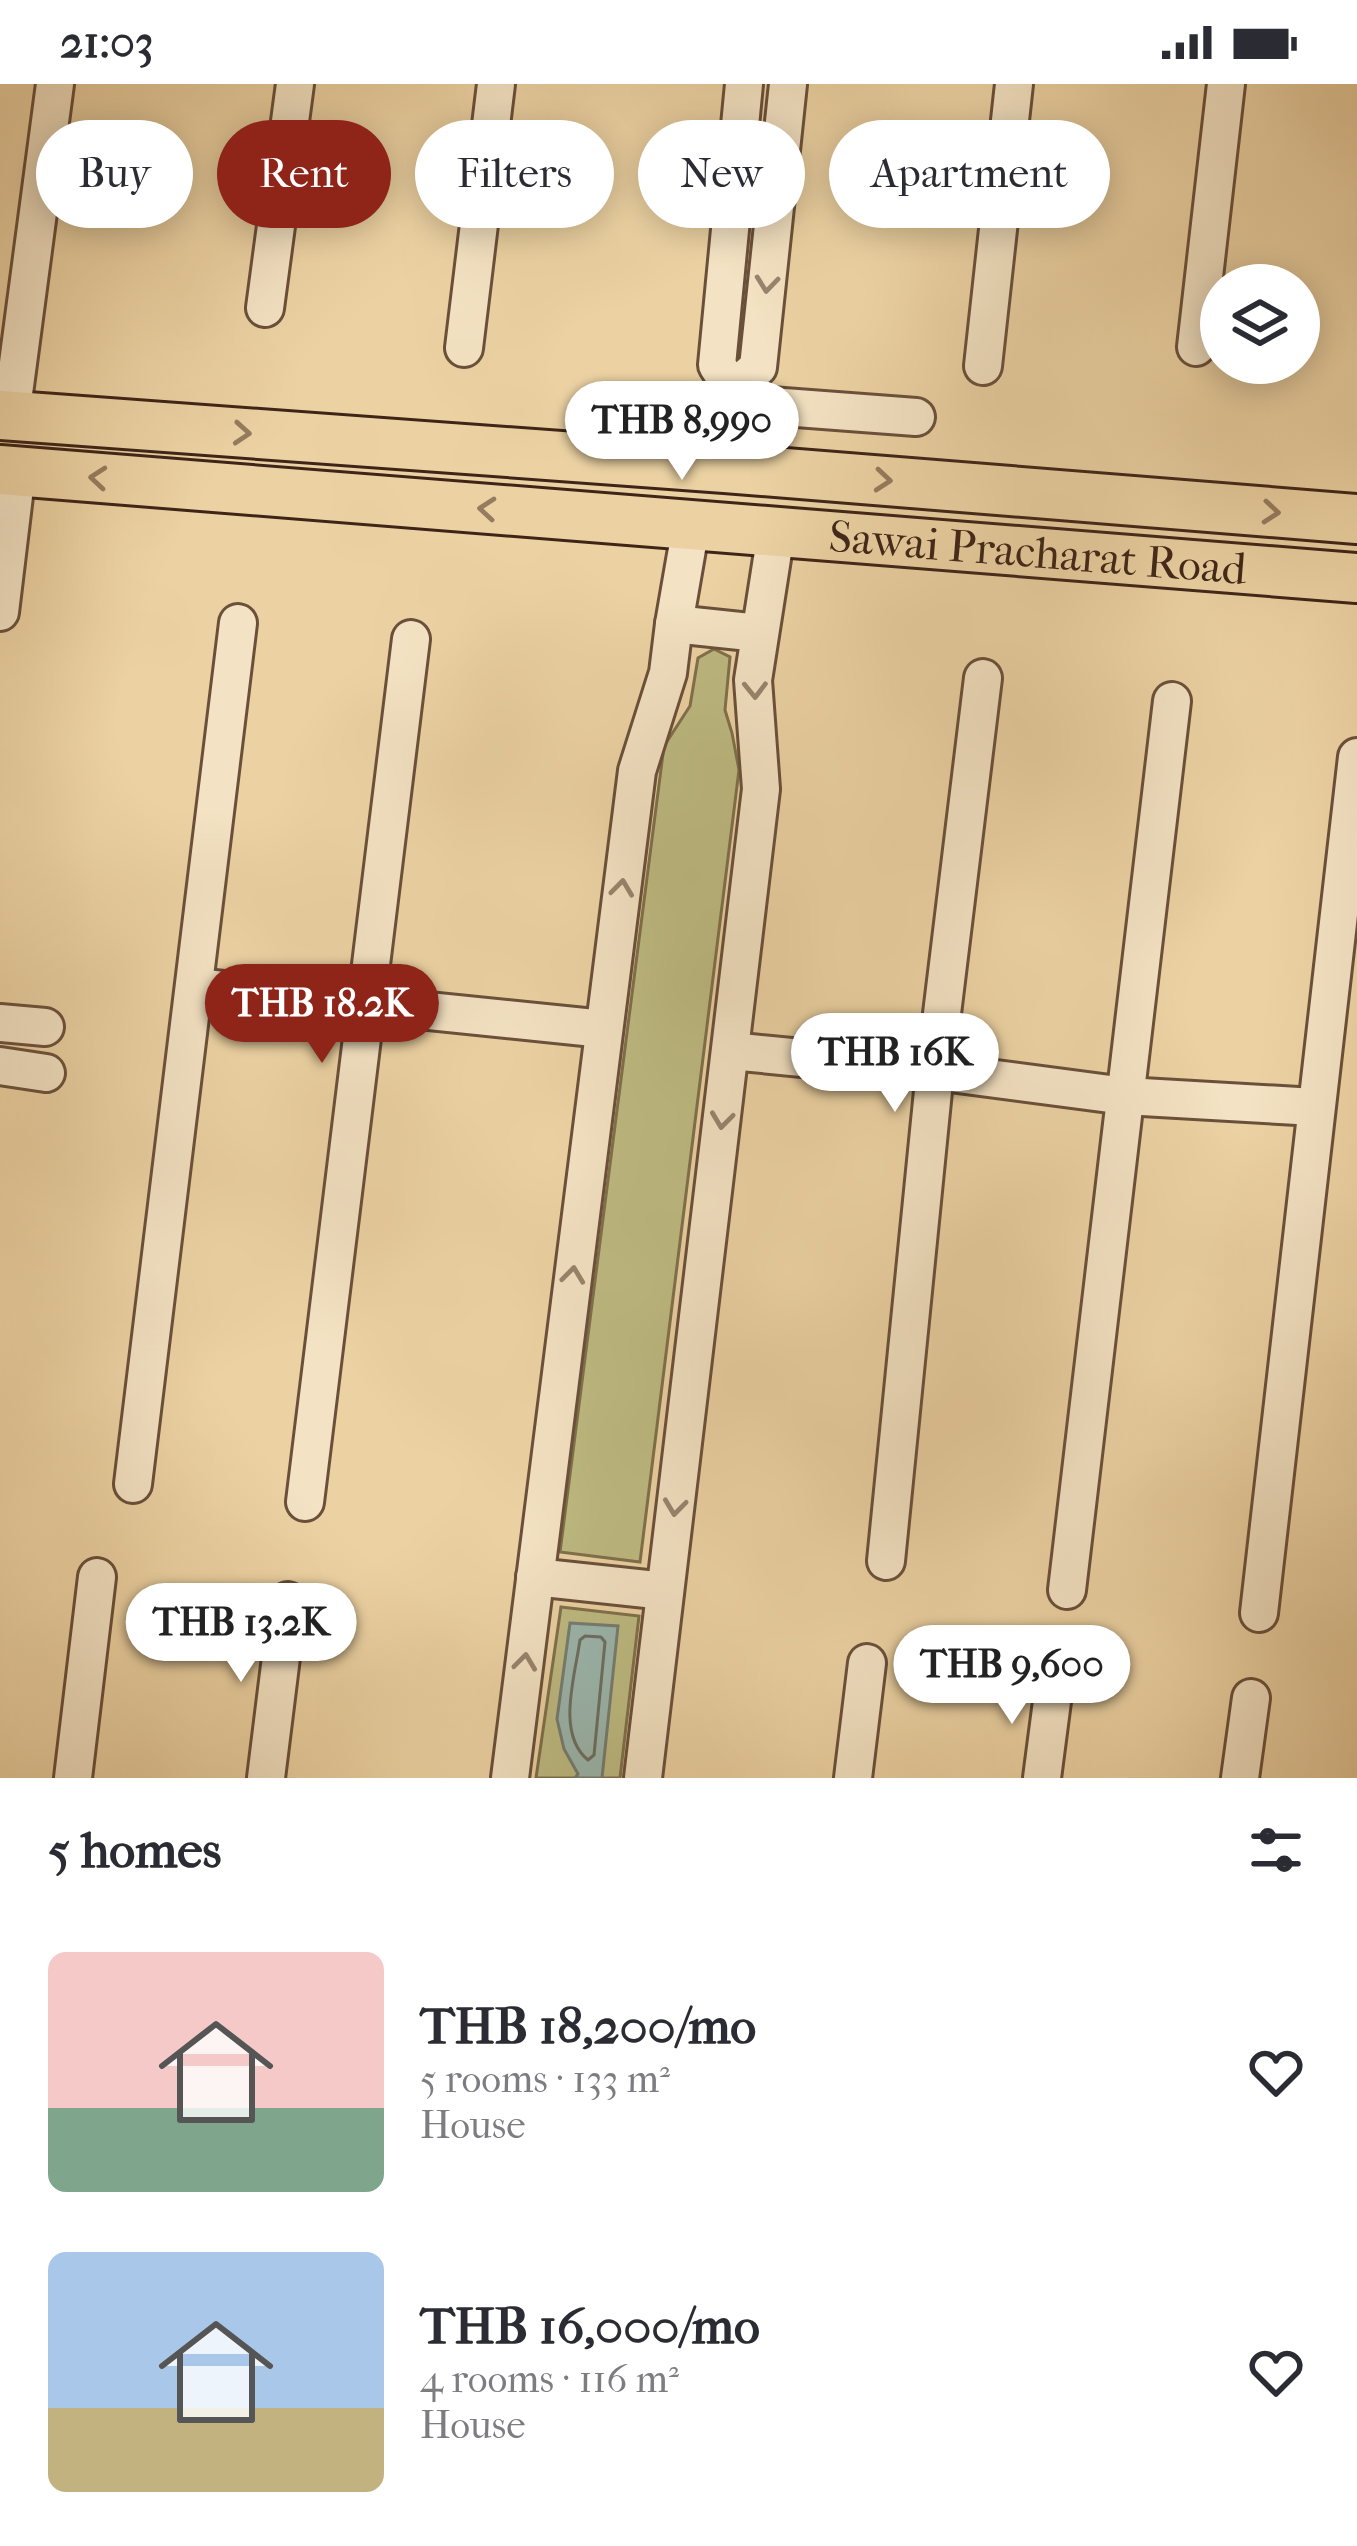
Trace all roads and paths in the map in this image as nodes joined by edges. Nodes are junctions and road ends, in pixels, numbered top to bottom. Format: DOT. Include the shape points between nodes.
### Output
graph roads {
  1 [pos="55,84"];
  2 [pos="295,84"];
  3 [pos="496,84"];
  4 [pos="744,84"];
  5 [pos="788,84"];
  6 [pos="1014,84"];
  7 [pos="1226,84"];
  8 [pos="741,120"];
  9 [pos="784,120"];
  10 [pos="730,228"];
  11 [pos="773,228"];
  12 [pos="265,308"];
  13 [pos="1196,347"];
  14 [pos="464,348"];
  15 [pos="983,366"];
  16 [pos="732,397"];
  17 [pos="5,416"];
  18 [pos="916,417"];
  19 [pos="725,468"];
  20 [pos="9,471"];
  21 [pos="1154,502"];
  22 [pos="1357,519"];
  23 [pos="691,526"];
  24 [pos="776,533"];
  25 [pos="1151,562"];
  26 [pos="1357,578"];
  27 [pos="0,612"];
  28 [pos="238,623"];
  29 [pos="674,624"];
  30 [pos="759,633"];
  31 [pos="411,639"];
  32 [pos="983,678"];
  33 [pos="1172,701"];
  34 [pos="1357,757"];
  35 [pos="195,987"];
  36 [pos="366,1004"];
  37 [pos="0,1023"];
  38 [pos="45,1027"];
  39 [pos="604,1029"];
  40 [pos="731,1052"];
  41 [pos="0,1069"];
  42 [pos="935,1071"];
  43 [pos="46,1072"];
  44 [pos="1125,1096"];
  45 [pos="1315,1107"];
  46 [pos="133,1484"];
  47 [pos="305,1502"];
  48 [pos="886,1561"];
  49 [pos="97,1577"];
  50 [pos="535,1577"];
  51 [pos="1067,1590"];
  52 [pos="665,1591"];
  53 [pos="288,1601"];
  54 [pos="1259,1613"];
  55 [pos="867,1664"];
  56 [pos="1054,1686"];
  57 [pos="1252,1698"];
  58 [pos="73,1778"];
  59 [pos="266,1778"];
  60 [pos="510,1778"];
  61 [pos="643,1778"];
  62 [pos="853,1778"];
  63 [pos="1042,1778"];
  64 [pos="1240,1778"];
  1 -- 17 [label="street"];
  2 -- 12 [label="street"];
  3 -- 14 [label="street"];
  4 -- 8 [label="street"];
  5 -- 9 [label="street"];
  6 -- 15 [label="street"];
  7 -- 13 [label="street"];
  10 -- 16 [label="street" via="717,365"];
  11 -- 16 [label="street, one-way" via="758,367"];
  16 -- 18 [label="street"];
  16 -- 19 [label="street"];
  17 -- 19 [label="main road, Sawai Pracharat Road, one-way"];
  19 -- 21 [label="main road, Sawai Pracharat Road, one-way"];
  23 -- 20 [label="main road, Sawai Pracharat Road, one-way"];
  20 -- 27 [label="street"];
  21 -- 22 [label="main road, Sawai Pracharat Road, one-way"];
  21 -- 25 [label="main road"];
  23 -- 24 [label="main road, Sawai Pracharat Road"];
  23 -- 29 [label="street"];
  24 -- 25 [label="main road, Sawai Pracharat Road"];
  24 -- 30 [label="street"];
  25 -- 26 [label="main road, Sawai Pracharat Road"];
  28 -- 35 [label="street"];
  29 -- 30 [label="street"];
  39 -- 29 [label="street, one-way" via="637,770 668,674"];
  30 -- 40 [label="street, one-way" via="753,680 761,789"];
  31 -- 36 [label="street"];
  32 -- 42 [label="street"];
  33 -- 44 [label="street"];
  34 -- 45 [label="street"];
  35 -- 36 [label="street"];
  35 -- 46 [label="street"];
  36 -- 39 [label="street"];
  36 -- 47 [label="street"];
  37 -- 38 [label="street"];
  50 -- 39 [label="street, one-way"];
  40 -- 42 [label="street"];
  40 -- 52 [label="street, one-way"];
  41 -- 43 [label="street"];
  42 -- 44 [label="street"];
  42 -- 48 [label="street"];
  44 -- 45 [label="street"];
  44 -- 51 [label="street"];
  45 -- 54 [label="street"];
  49 -- 58 [label="street"];
  50 -- 52 [label="street"];
  60 -- 50 [label="street, one-way"];
  52 -- 61 [label="street"];
  53 -- 59 [label="street"];
  55 -- 62 [label="street"];
  56 -- 63 [label="street"];
  57 -- 64 [label="street"];
}
